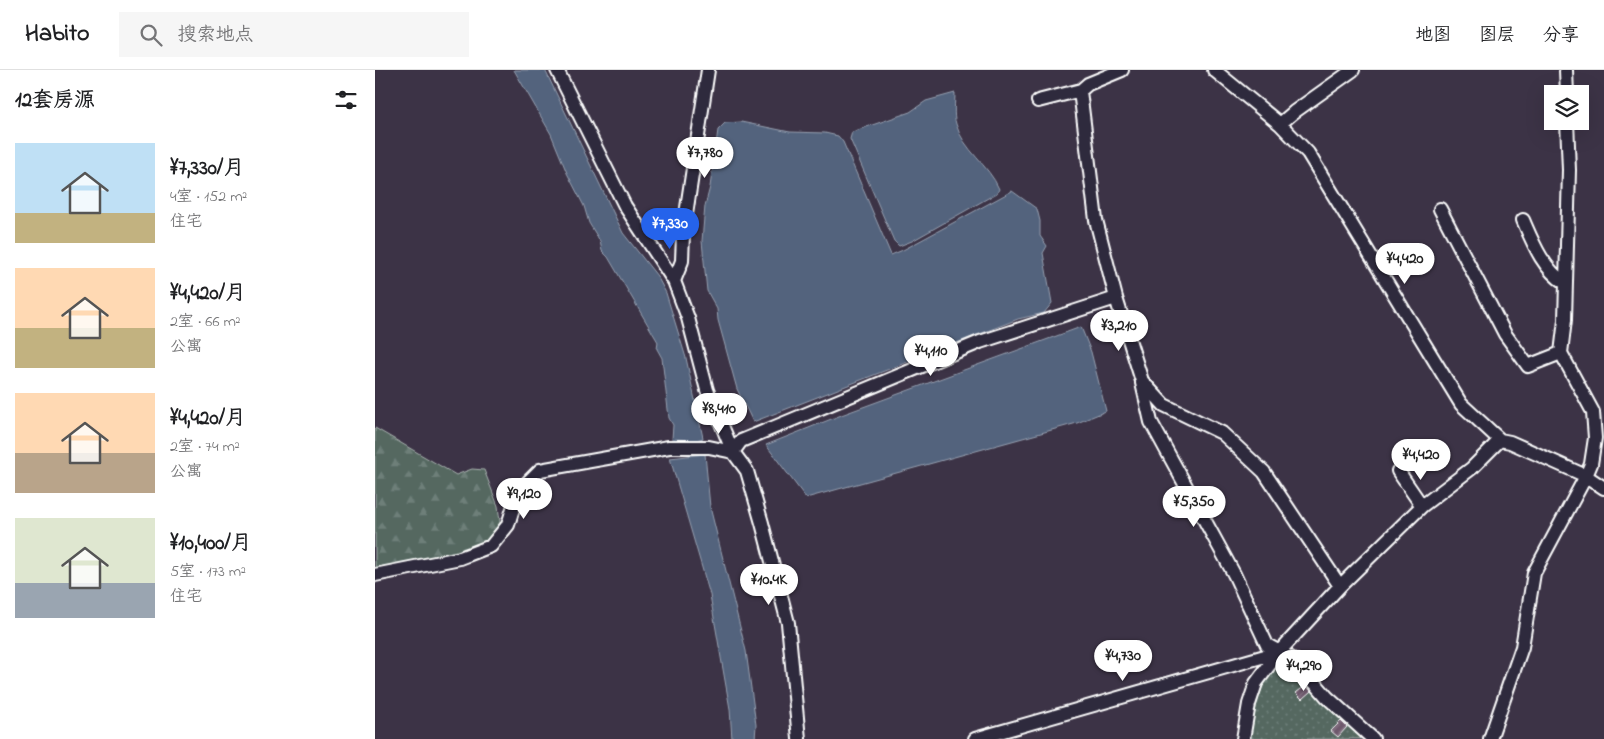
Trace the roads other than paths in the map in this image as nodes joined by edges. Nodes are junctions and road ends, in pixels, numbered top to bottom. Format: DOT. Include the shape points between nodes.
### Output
graph roads {
  1 [pos="557,70"];
  2 [pos="708,70"];
  3 [pos="1123,70"];
  4 [pos="1214,70"];
  5 [pos="1353,70"];
  6 [pos="1566,70"];
  7 [pos="1567,85"];
  8 [pos="1081,90"];
  9 [pos="1037,101"];
  10 [pos="1280,124"];
  11 [pos="1567,130"];
  12 [pos="1440,209"];
  13 [pos="1523,220"];
  14 [pos="674,281"];
  15 [pos="1565,284"];
  16 [pos="1116,298"];
  17 [pos="1561,353"];
  18 [pos="1142,381"];
  19 [pos="1500,440"];
  20 [pos="733,452"];
  21 [pos="1398,471"];
  22 [pos="1586,476"];
  23 [pos="1604,488"];
  24 [pos="1422,506"];
  25 [pos="375,575"];
  26 [pos="1341,586"];
  27 [pos="1279,652"];
  28 [pos="799,739"];
  29 [pos="975,739"];
  30 [pos="1243,739"];
  31 [pos="1373,739"];
  32 [pos="1490,739"];
  1 -- 14 [label="street" via="625,206"];
  2 -- 14 [label="street" via="683,234 682,260"];
  3 -- 8 [label="street"];
  4 -- 10 [label="street"];
  5 -- 10 [label="street"];
  6 -- 7 [label="street"];
  8 -- 9 [label="street"];
  8 -- 16 [label="street" via="1097,220"];
  10 -- 19 [label="street" via="1308,153 1461,404"];
  11 -- 15 [label="street"];
  12 -- 17 [label="street" via="1505,334 1528,366"];
  13 -- 15 [label="street" via="1533,244 1553,276"];
  14 -- 20 [label="street" via="689,318 707,390"];
  15 -- 17 [label="street"];
  16 -- 18 [label="street"];
  16 -- 20 [label="street" via="980,342 741,441"];
  17 -- 22 [label="street" via="1593,412 1595,438"];
  18 -- 26 [label="street" via="1164,405 1222,433 1264,472"];
  18 -- 27 [label="street" via="1151,422 1234,574 1267,645"];
  19 -- 22 [label="street"];
  19 -- 24 [label="street" via="1472,468"];
  20 -- 25 [label="street" via="709,447 669,447 539,470 518,492 508,525 491,546 460,558"];
  20 -- 28 [label="street" via="747,471 788,623"];
  21 -- 24 [label="street"];
  22 -- 23 [label="street"];
  22 -- 32 [label="street" via="1533,573 1522,647"];
  24 -- 26 [label="street"];
  26 -- 27 [label="street"];
  27 -- 29 [label="street"];
  27 -- 30 [label="street" via="1256,683"];
  27 -- 31 [label="street" via="1296,661 1327,697"];
}
